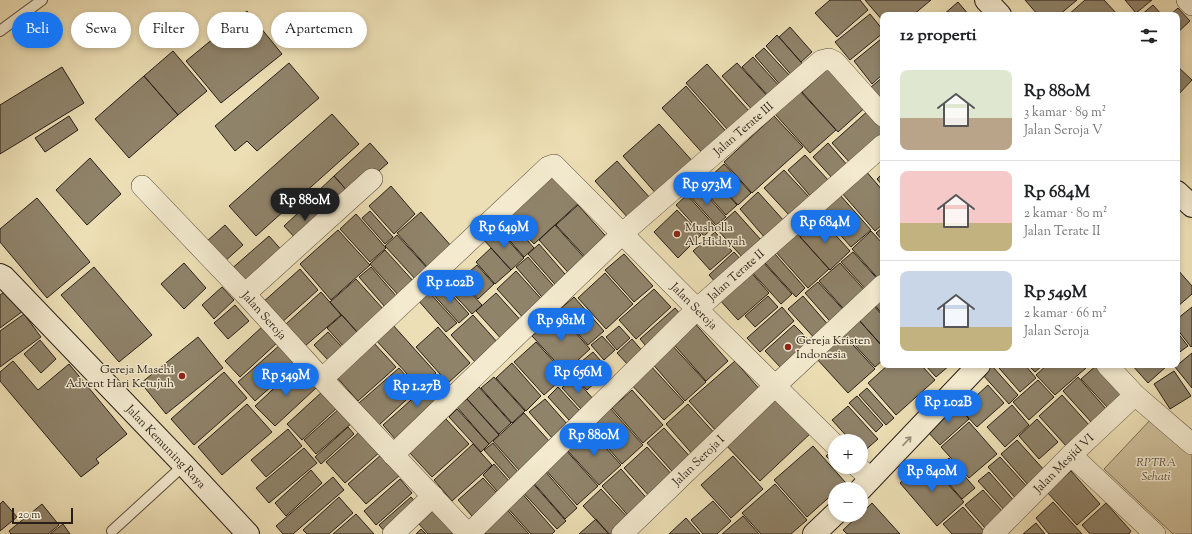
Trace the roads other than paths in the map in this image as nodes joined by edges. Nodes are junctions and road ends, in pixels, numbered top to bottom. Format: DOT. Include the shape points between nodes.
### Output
graph roads {
  1 [pos="42,0"];
  2 [pos="986,0"];
  3 [pos="1186,0"];
  4 [pos="1192,5"];
  5 [pos="997,12"];
  6 [pos="0,31"];
  7 [pos="880,113"];
  8 [pos="880,148"];
  9 [pos="372,179"];
  10 [pos="142,186"];
  11 [pos="1180,195"];
  12 [pos="1192,206"];
  13 [pos="623,233"];
  14 [pos="1,277"];
  15 [pos="880,288"];
  16 [pos="245,294"];
  17 [pos="697,309"];
  18 [pos="976,368"];
  19 [pos="1110,368"];
  20 [pos="322,379"];
  21 [pos="775,386"];
  22 [pos="1135,395"];
  23 [pos="828,438"];
  24 [pos="1192,444"];
  25 [pos="393,455"];
  26 [pos="1071,455"];
  27 [pos="184,465"];
  28 [pos="864,478"];
  29 [pos="433,496"];
  30 [pos="828,521"];
  31 [pos="112,531"];
  32 [pos="1145,531"];
  33 [pos="248,534"];
  34 [pos="393,534"];
  35 [pos="468,534"];
  36 [pos="622,534"];
  37 [pos="814,534"];
  38 [pos="993,534"];
  1 -- 6 [label="lane"];
  2 -- 5 [label="street"];
  3 -- 4 [label="street"];
  7 -- 13 [label="street, Jalan Terate III" via="835,62 830,59 821,61"];
  8 -- 17 [label="street, Jalan Terate II"];
  9 -- 16 [label="street"];
  10 -- 16 [label="street, Jalan Seroja"];
  11 -- 12 [label="street"];
  13 -- 17 [label="street, Jalan Seroja"];
  13 -- 20 [label="street, Jalan Seroja" via="554,165 548,167"];
  13 -- 25 [label="street, Jalan Terate III"];
  14 -- 27 [label="street, Jalan Kemuning Raya"];
  15 -- 21 [label="street, Jalan Seroja I"];
  16 -- 20 [label="street, Jalan Seroja"];
  17 -- 21 [label="street, Jalan Seroja"];
  17 -- 35 [label="street, Jalan Terate II"];
  28 -- 18 [label="street, one-way"];
  19 -- 22 [label="street"];
  20 -- 25 [label="street, Jalan Seroja"];
  21 -- 23 [label="street, Jalan Seroja"];
  21 -- 36 [label="street, Jalan Seroja I"];
  22 -- 24 [label="street"];
  22 -- 26 [label="street, Jalan Mesjid VI"];
  25 -- 29 [label="street, Jalan Seroja"];
  26 -- 32 [label="street"];
  26 -- 38 [label="street, Jalan Mesjid VI"];
  27 -- 31 [label="lane"];
  27 -- 33 [label="street, Jalan Kemuning Raya"];
  29 -- 34 [label="street"];
  29 -- 35 [label="street, Jalan Seroja"];
  30 -- 37 [label="street"];
}
